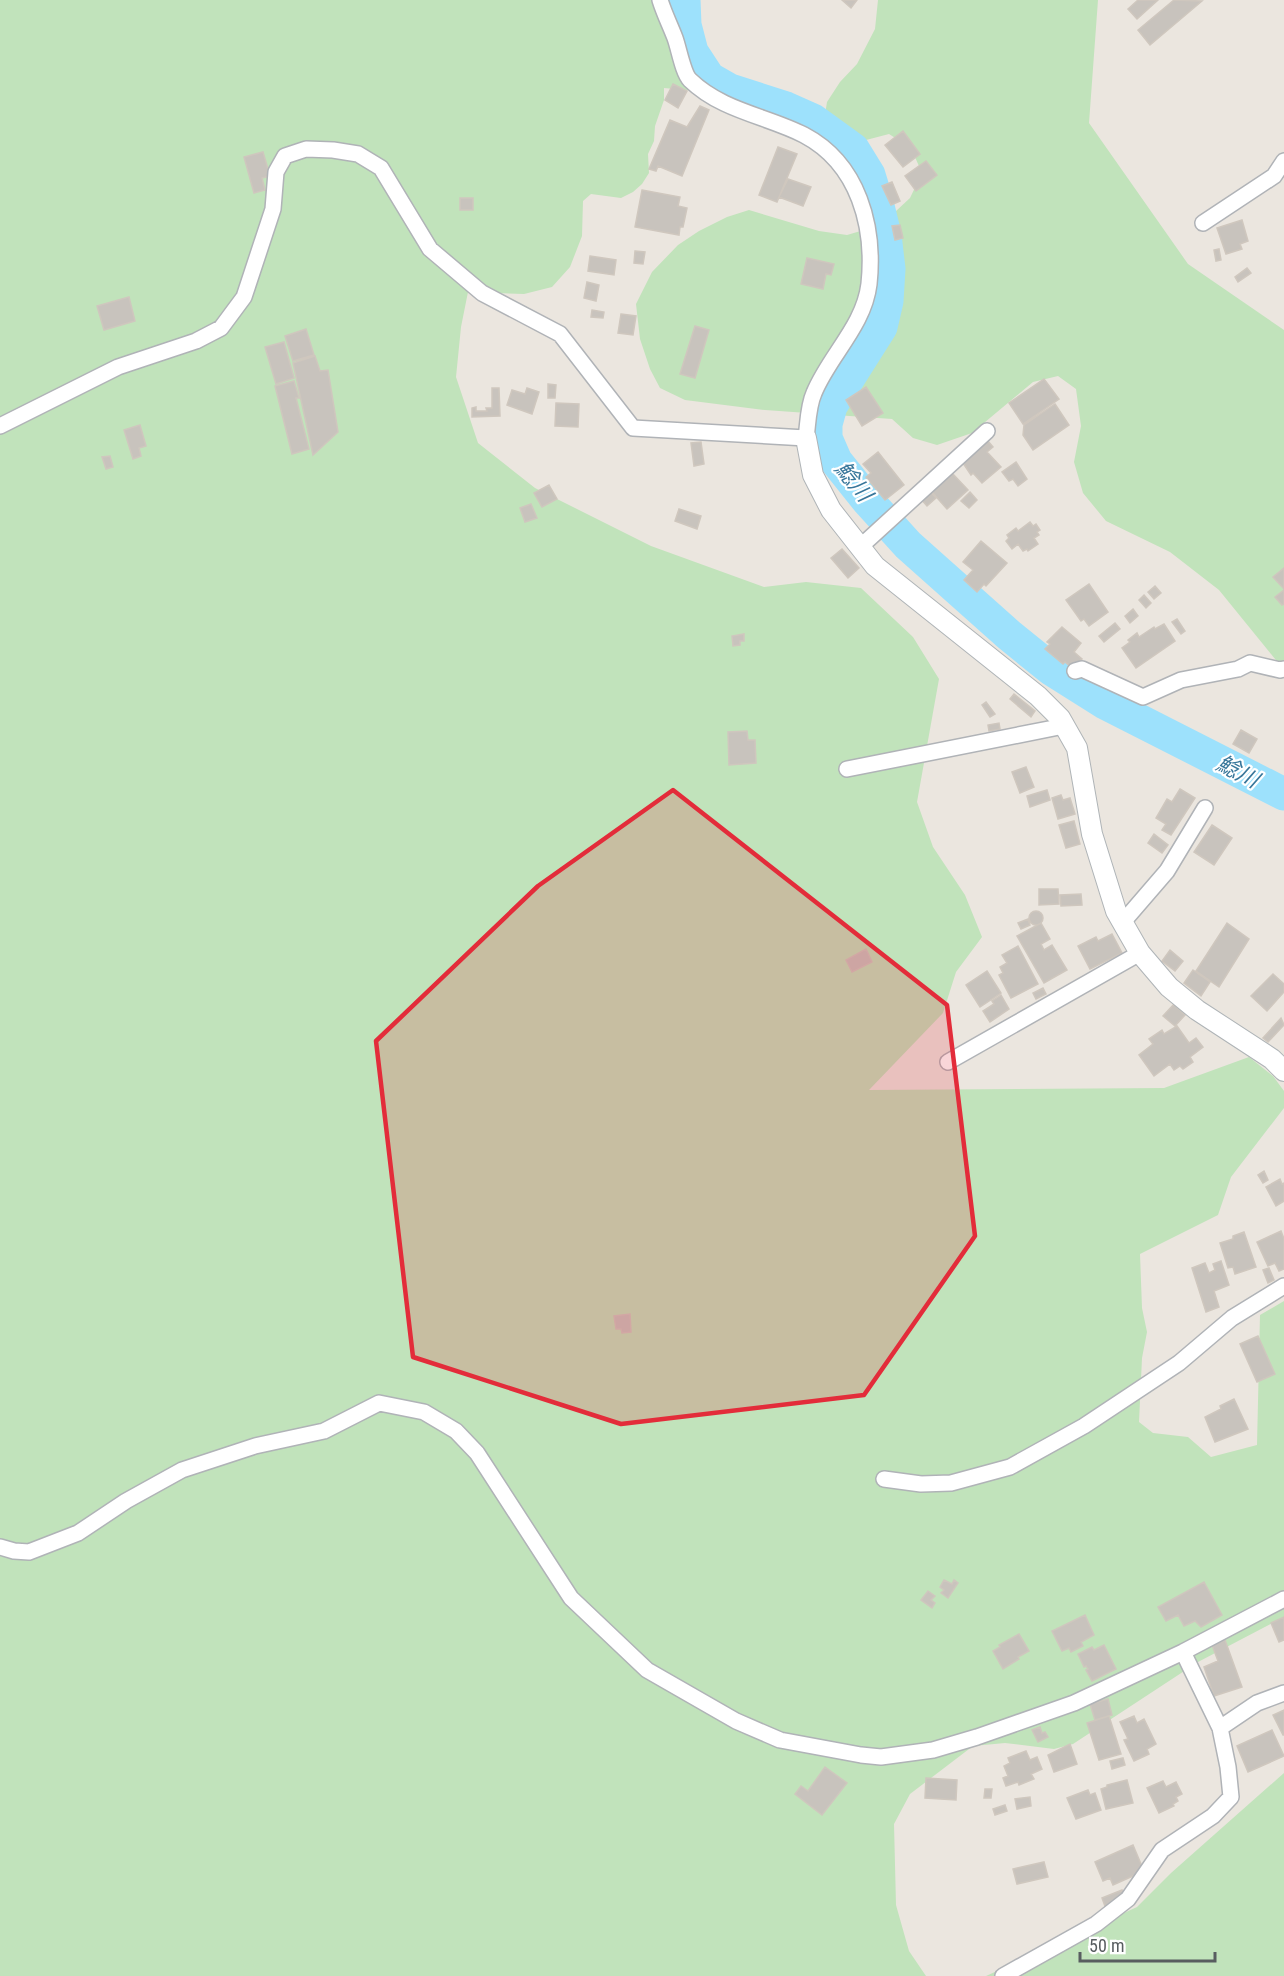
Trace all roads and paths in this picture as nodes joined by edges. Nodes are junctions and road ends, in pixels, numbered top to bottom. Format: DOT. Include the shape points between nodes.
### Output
graph roads {
  1 [pos="660,0"];
  2 [pos="1284,161"];
  3 [pos="1203,223"];
  4 [pos="0,426"];
  5 [pos="987,431"];
  6 [pos="806,438"];
  7 [pos="859,548"];
  8 [pos="1284,669"];
  9 [pos="1075,671"];
  10 [pos="1064,726"];
  11 [pos="847,769"];
  12 [pos="1205,808"];
  13 [pos="1123,922"];
  14 [pos="1140,953"];
  15 [pos="948,1062"];
  16 [pos="1284,1071"];
  17 [pos="1284,1286"];
  18 [pos="884,1479"];
  19 [pos="0,1547"];
  20 [pos="1284,1599"];
  21 [pos="1183,1652"];
  22 [pos="1284,1693"];
  23 [pos="1220,1728"];
  24 [pos="1003,1976"];
  1 -- 6 [label="street" via="688,79 714,99 804,135 828,151 859,196 868,226 869,286 858,320 813,394"];
  2 -- 3 [label="street" via="1274,176"];
  4 -- 6 [label="street" via="118,367 196,341 221,328 244,297 273,209 276,172 285,156 306,148 358,154 381,168 430,249 482,292 560,334 633,428"];
  5 -- 7 [label="street"];
  6 -- 7 [label="street" via="813,475 831,510"];
  7 -- 10 [label="street" via="875,566 1038,696"];
  8 -- 9 [label="street" via="1250,663 1239,669 1181,680 1143,697 1082,669"];
  10 -- 11 [label="street"];
  10 -- 13 [label="street" via="1077,748 1092,834"];
  12 -- 13 [label="street" via="1167,871"];
  13 -- 14 [label="street"];
  14 -- 15 [label="street"];
  14 -- 16 [label="street" via="1169,987 1197,1010"];
  17 -- 18 [label="street" via="1232,1318 1179,1363 1084,1426 1010,1467 951,1483"];
  19 -- 21 [label="street" via="29,1552 78,1533 182,1470 255,1446 324,1431 379,1403 424,1412 456,1431 477,1453 571,1598 647,1670 736,1721 780,1740 881,1757 933,1750 1074,1703"];
  20 -- 21 [label="street"];
  21 -- 23 [label="street"];
  22 -- 23 [label="street" via="1257,1703"];
  23 -- 24 [label="street" via="1231,1797 1213,1816 1162,1850 1128,1899 1096,1924"];
}
